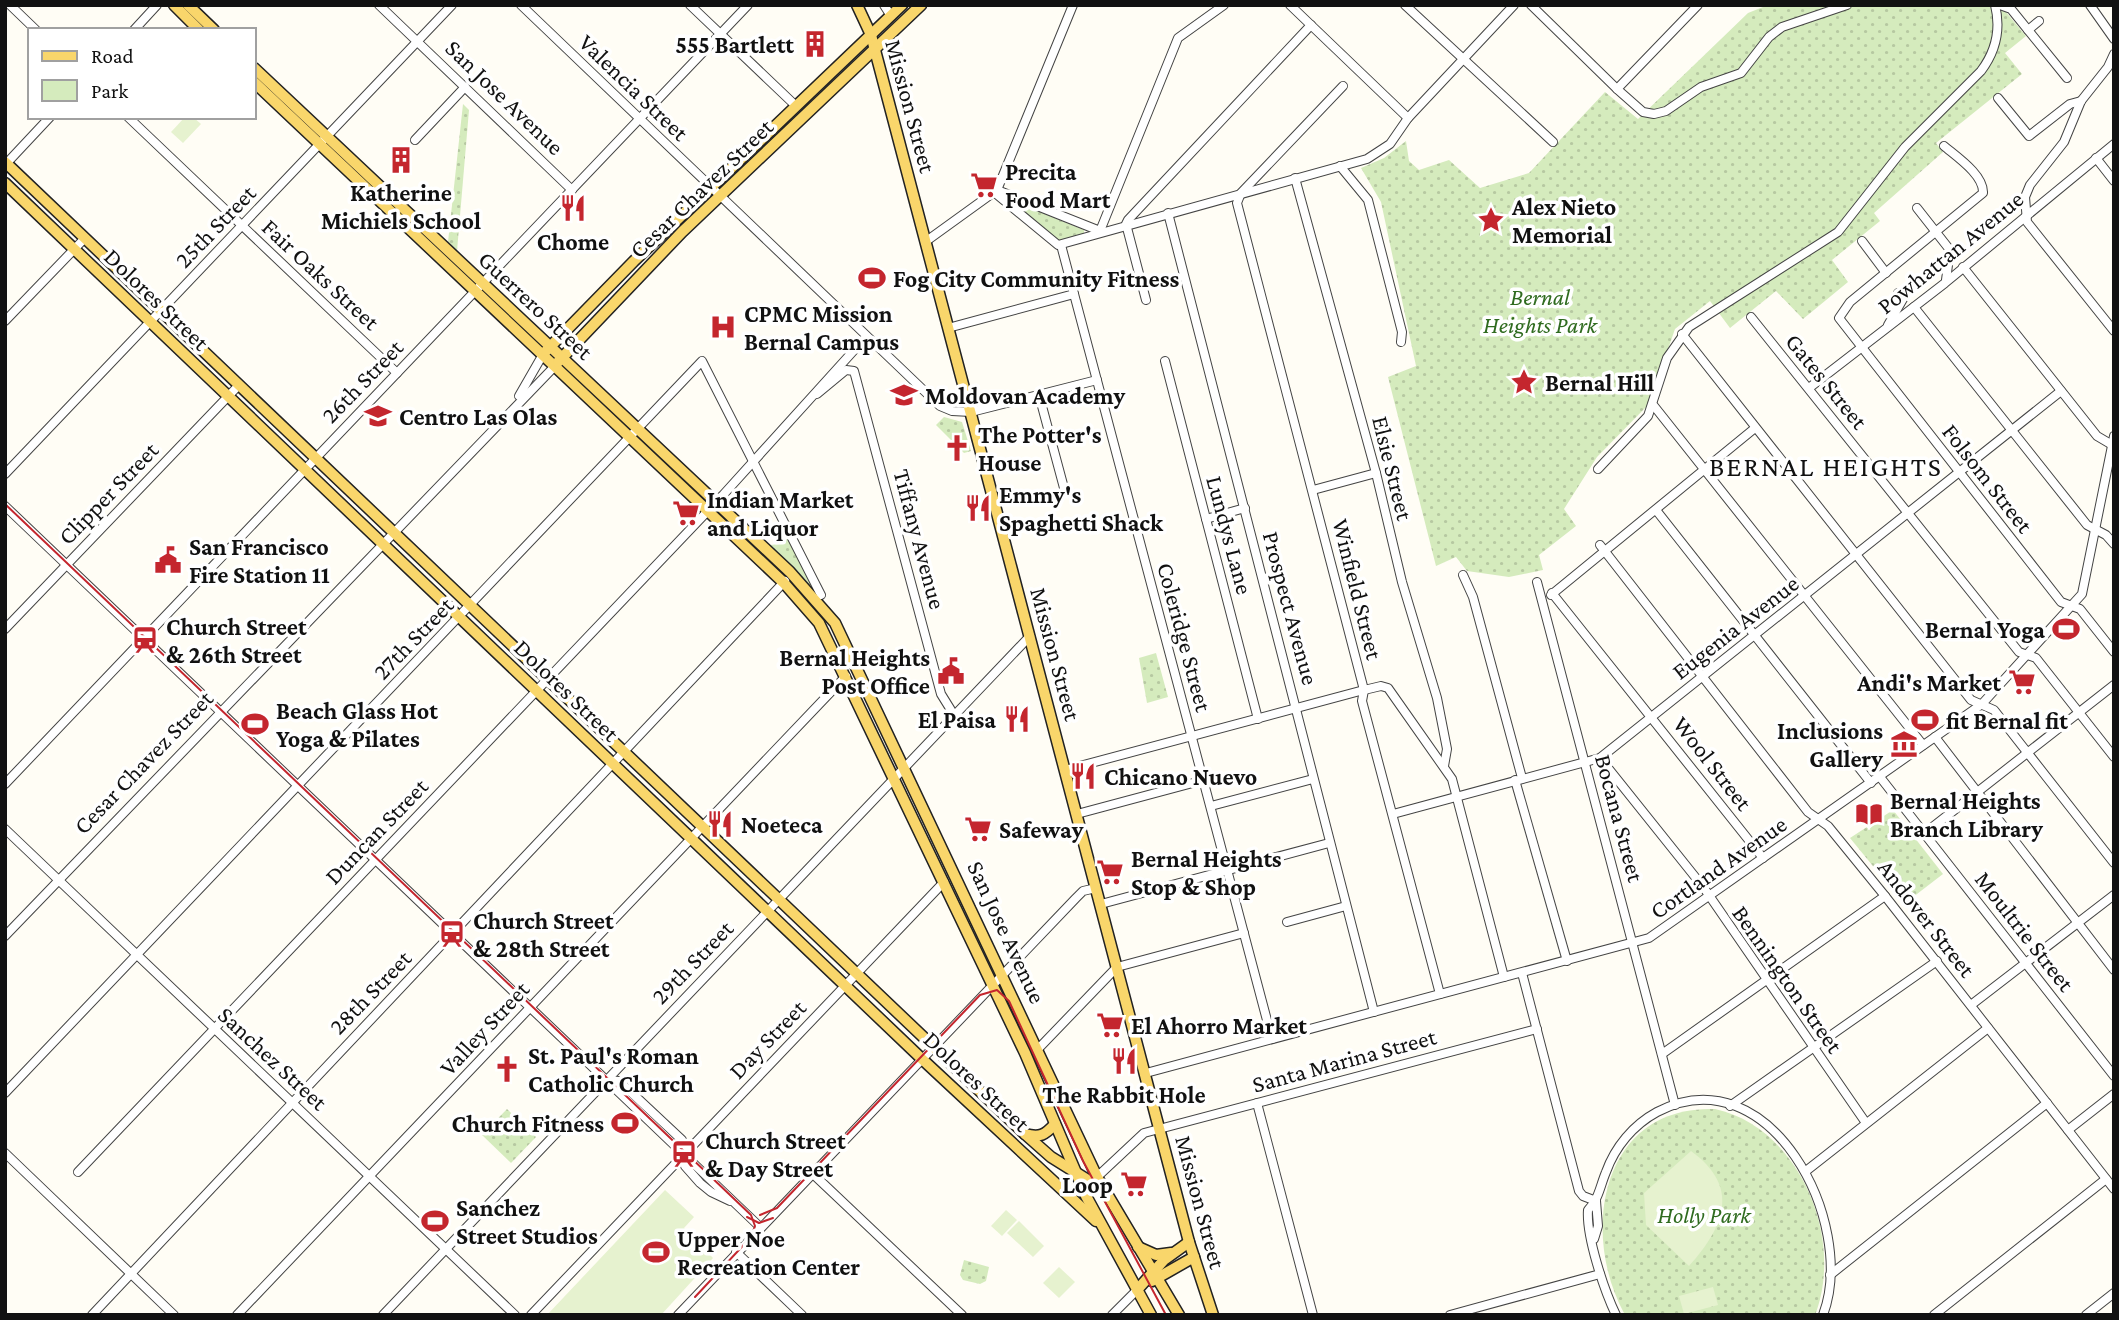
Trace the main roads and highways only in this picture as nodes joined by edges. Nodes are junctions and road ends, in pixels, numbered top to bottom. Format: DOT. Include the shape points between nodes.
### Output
graph roads {
  1 [pos="174,5"];
  2 [pos="188,5"];
  3 [pos="857,5"];
  4 [pos="902,5"];
  5 [pos="921,5"];
  6 [pos="198,28"];
  7 [pos="212,28"];
  8 [pos="871,35"];
  9 [pos="874,49"];
  10 [pos="256,70"];
  11 [pos="256,84"];
  12 [pos="323,141"];
  13 [pos="6,163"];
  14 [pos="5,183"];
  15 [pos="545,351"];
  16 [pos="558,362"];
  17 [pos="712,506"];
  18 [pos="787,578"];
  19 [pos="1006,1115"];
  20 [pos="1055,1124"];
  21 [pos="995,1127"];
  22 [pos="1025,1134"];
  23 [pos="1074,1170"];
  24 [pos="1107,1194"];
  25 [pos="1101,1225"];
  26 [pos="1189,1242"];
  27 [pos="1138,1247"];
  28 [pos="1171,1253"];
  29 [pos="1194,1257"];
  30 [pos="1155,1275"];
  31 [pos="1137,1290"];
  32 [pos="1151,1315"];
  33 [pos="1179,1315"];
  34 [pos="1213,1315"];
  1 -- 6 [label="main road"];
  2 -- 7 [label="main road"];
  3 -- 8 [label="main road, Mission Street"];
  4 -- 8 [label="main road, Cesar Chavez Street"];
  5 -- 9 [label="main road, Cesar Chavez Street"];
  8 -- 9 [label="main road, Mission Street"];
  8 -- 15 [label="main road, Cesar Chavez Street"];
  9 -- 16 [label="main road, Cesar Chavez Street" via="636,279"];
  9 -- 26 [label="main road, Mission Street"];
  10 -- 12 [label="main road, Guerrero Street"];
  11 -- 12 [label="main road, Guerrero Street"];
  12 -- 15 [label="main road, Guerrero Street"];
  13 -- 19 [label="main road, Dolores Street"];
  14 -- 21 [label="main road, Dolores Street"];
  15 -- 16 [label="main road, Guerrero Street"];
  16 -- 17 [label="main road, Guerrero Street" via="630,437"];
  16 -- 17 [label="main road, Guerrero Street" via="638,428"];
  17 -- 18 [label="main road, Guerrero Street"];
  18 -- 20 [label="main road, San Jose Avenue" via="819,624 846,676"];
  18 -- 24 [label="main road, San Jose Avenue" via="835,624"];
  19 -- 21 [label="main road"];
  19 -- 22 [label="main road, Dolores Street"];
  20 -- 22 [label="main road" via="1044,1135"];
  20 -- 23 [label="main road, San Jose Avenue"];
  21 -- 25 [label="main road, Dolores Street"];
  22 -- 23 [label="main road, Dolores Street"];
  23 -- 24 [label="main road, Dolores Street"];
  23 -- 25 [label="main road, San Jose Avenue"];
  24 -- 27 [label="main road, San Jose Avenue"];
  25 -- 31 [label="main road, San Jose Avenue"];
  26 -- 28 [label="main road"];
  26 -- 29 [label="main road, Mission Street"];
  27 -- 28 [label="main road" via="1156,1255"];
  27 -- 30 [label="main road, San Jose Avenue"];
  28 -- 30 [label="main road"];
  29 -- 30 [label="main road"];
  29 -- 34 [label="main road, Mission Street"];
  30 -- 31 [label="main road"];
  30 -- 33 [label="main road, San Jose Avenue"];
  31 -- 32 [label="main road, San Jose Avenue"];
}
